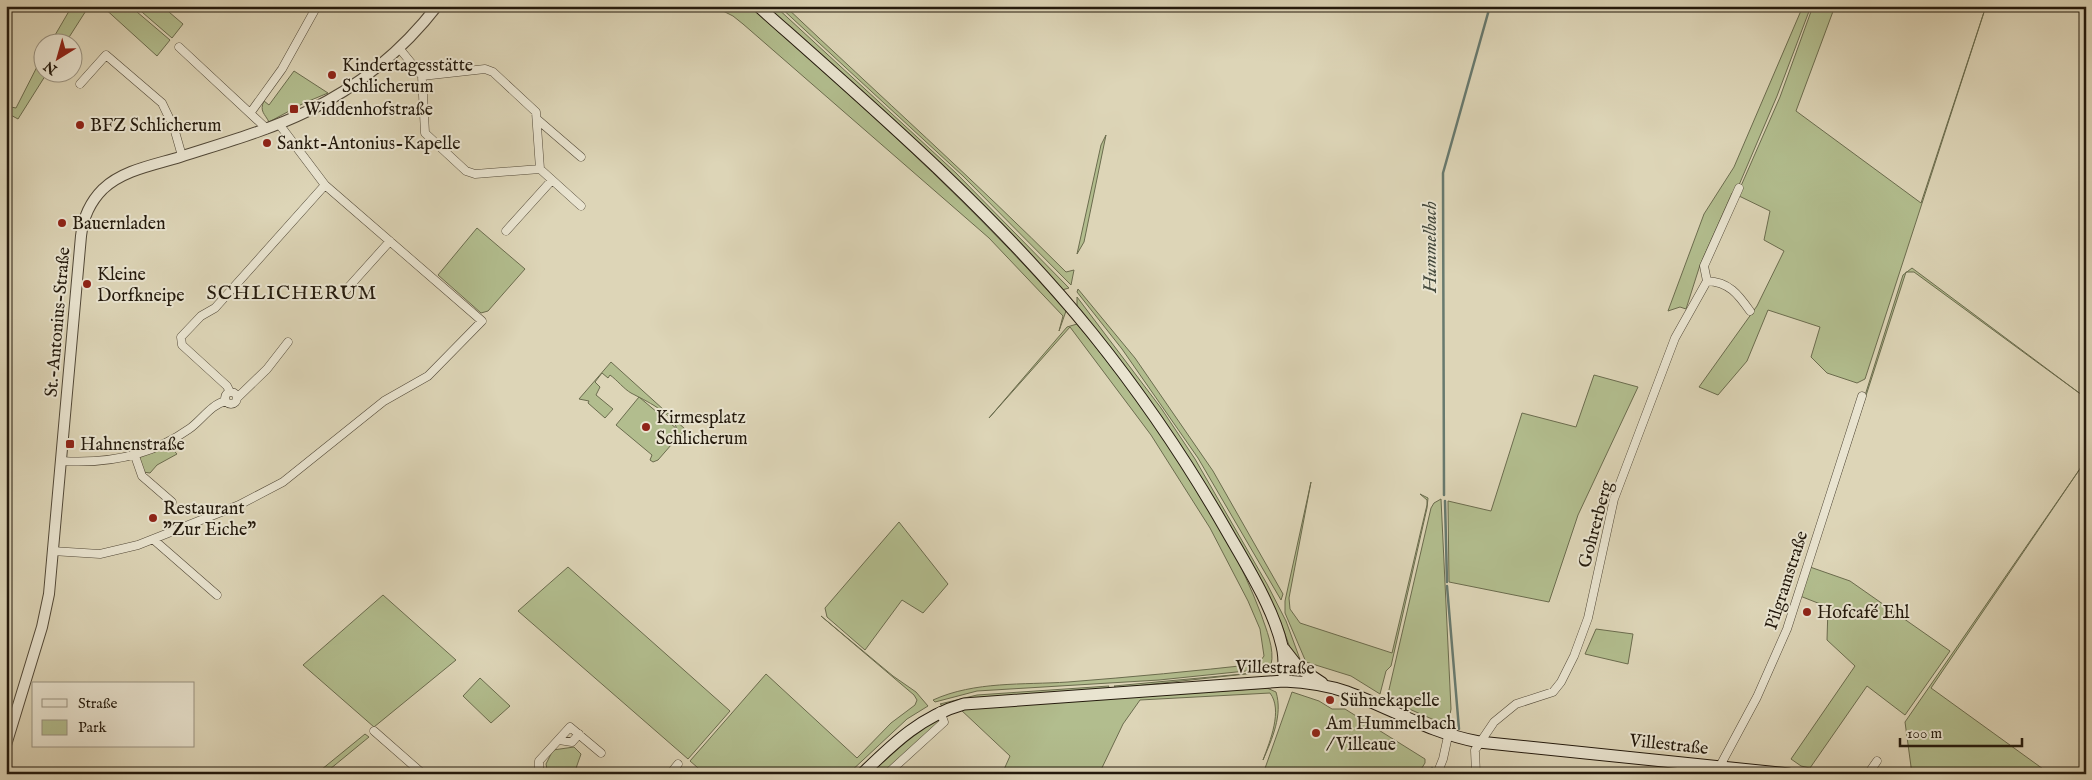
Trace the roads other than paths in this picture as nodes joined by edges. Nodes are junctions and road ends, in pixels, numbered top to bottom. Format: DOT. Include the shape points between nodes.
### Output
graph roads {
  1 [pos="317,6"];
  2 [pos="437,6"];
  3 [pos="758,6"];
  4 [pos="179,47"];
  5 [pos="399,48"];
  6 [pos="422,76"];
  7 [pos="80,84"];
  8 [pos="251,112"];
  9 [pos="538,120"];
  10 [pos="279,124"];
  11 [pos="267,129"];
  12 [pos="182,156"];
  13 [pos="581,157"];
  14 [pos="540,170"];
  15 [pos="552,180"];
  16 [pos="324,185"];
  17 [pos="1738,188"];
  18 [pos="581,206"];
  19 [pos="506,231"];
  20 [pos="390,241"];
  21 [pos="1707,281"];
  22 [pos="346,290"];
  23 [pos="1750,311"];
  24 [pos="288,342"];
  25 [pos="230,392"];
  26 [pos="1862,396"];
  27 [pos="237,398"];
  28 [pos="226,401"];
  29 [pos="135,456"];
  30 [pos="61,461"];
  31 [pos="172,502"];
  32 [pos="154,540"];
  33 [pos="52,551"];
  34 [pos="217,595"];
  35 [pos="1282,646"];
  36 [pos="1284,681"];
  37 [pos="1328,686"];
  38 [pos="940,711"];
  39 [pos="374,731"];
  40 [pos="579,734"];
  41 [pos="1448,736"];
  42 [pos="559,740"];
  43 [pos="1479,742"];
  44 [pos="6,744"];
  45 [pos="600,753"];
  46 [pos="1877,761"];
  47 [pos="678,764"];
  48 [pos="1702,769"];
  49 [pos="1726,769"];
  50 [pos="422,774"];
  51 [pos="542,774"];
  52 [pos="670,774"];
  53 [pos="862,774"];
  54 [pos="887,774"];
  55 [pos="1437,774"];
  56 [pos="1476,774"];
  57 [pos="1789,774"];
  58 [pos="1868,774"];
  1 -- 8 [label="street" via="282,69"];
  2 -- 5 [label="street, St.-Antonius-Straße"];
  3 -- 35 [label="main road" via="975,206 1092,332 1153,414 1208,499 1252,577"];
  4 -- 8 [label="street"];
  5 -- 6 [label="street"];
  5 -- 10 [label="street, St.-Antonius-Straße" via="342,92"];
  6 -- 9 [label="street" via="488,69 534,108"];
  6 -- 14 [label="street" via="424,132 466,171 474,174"];
  7 -- 12 [label="street" via="106,55 162,103"];
  8 -- 11 [label="street"];
  9 -- 13 [label="street"];
  9 -- 14 [label="street"];
  10 -- 11 [label="street, St.-Antonius-Straße"];
  10 -- 16 [label="street"];
  11 -- 12 [label="street, St.-Antonius-Straße"];
  12 -- 30 [label="street, St.-Antonius-Straße" via="115,180 96,198 85,217 80,236"];
  14 -- 15 [label="street"];
  15 -- 18 [label="street"];
  15 -- 19 [label="street"];
  16 -- 20 [label="street"];
  16 -- 25 [label="street" via="215,308 201,316 181,337 182,345"];
  17 -- 21 [label="street, Gohrerberg" via="1704,266"];
  20 -- 22 [label="street"];
  20 -- 32 [label="street" via="482,321 428,376 384,401 284,482 239,505"];
  21 -- 23 [label="street" via="1733,289"];
  21 -- 43 [label="street, Gohrerberg" via="1675,338 1614,500 1588,618 1566,673 1553,692 1509,709"];
  24 -- 27 [label="street" via="267,369"];
  25 -- 27 [label="street"];
  25 -- 28 [label="street" via="225,396"];
  26 -- 49 [label="street, Pilgramstraße" via="1787,629"];
  27 -- 28 [label="street" via="232,404"];
  28 -- 29 [label="street" via="180,435"];
  29 -- 30 [label="street" via="92,462"];
  29 -- 31 [label="street" via="142,476"];
  30 -- 33 [label="street, St.-Antonius-Straße"];
  32 -- 33 [label="street" via="100,554"];
  32 -- 34 [label="street"];
  33 -- 44 [label="street, St.-Antonius-Straße" via="44,616"];
  35 -- 36 [label="main road"];
  35 -- 37 [label="main road" via="1298,667"];
  36 -- 37 [label="main road, Villestraße"];
  36 -- 38 [label="main road, Villestraße" via="980,701"];
  37 -- 41 [label="main road, Villestraße"];
  38 -- 53 [label="main road, Villestraße" via="908,731"];
  38 -- 54 [label="street" via="944,722"];
  39 -- 50 [label="street"];
  40 -- 42 [label="street" via="572,742"];
  40 -- 42 [label="street" via="570,727"];
  40 -- 45 [label="street"];
  41 -- 43 [label="main road, Villestraße"];
  41 -- 55 [label="street" via="1444,759"];
  42 -- 51 [label="street" via="539,761"];
  43 -- 48 [label="main road, Villestraße"];
  43 -- 56 [label="street" via="1475,750"];
  46 -- 58 [label="street"];
  47 -- 52 [label="street"];
  48 -- 49 [label="main road, Villestraße"];
  49 -- 57 [label="main road, Villestraße"];
}
